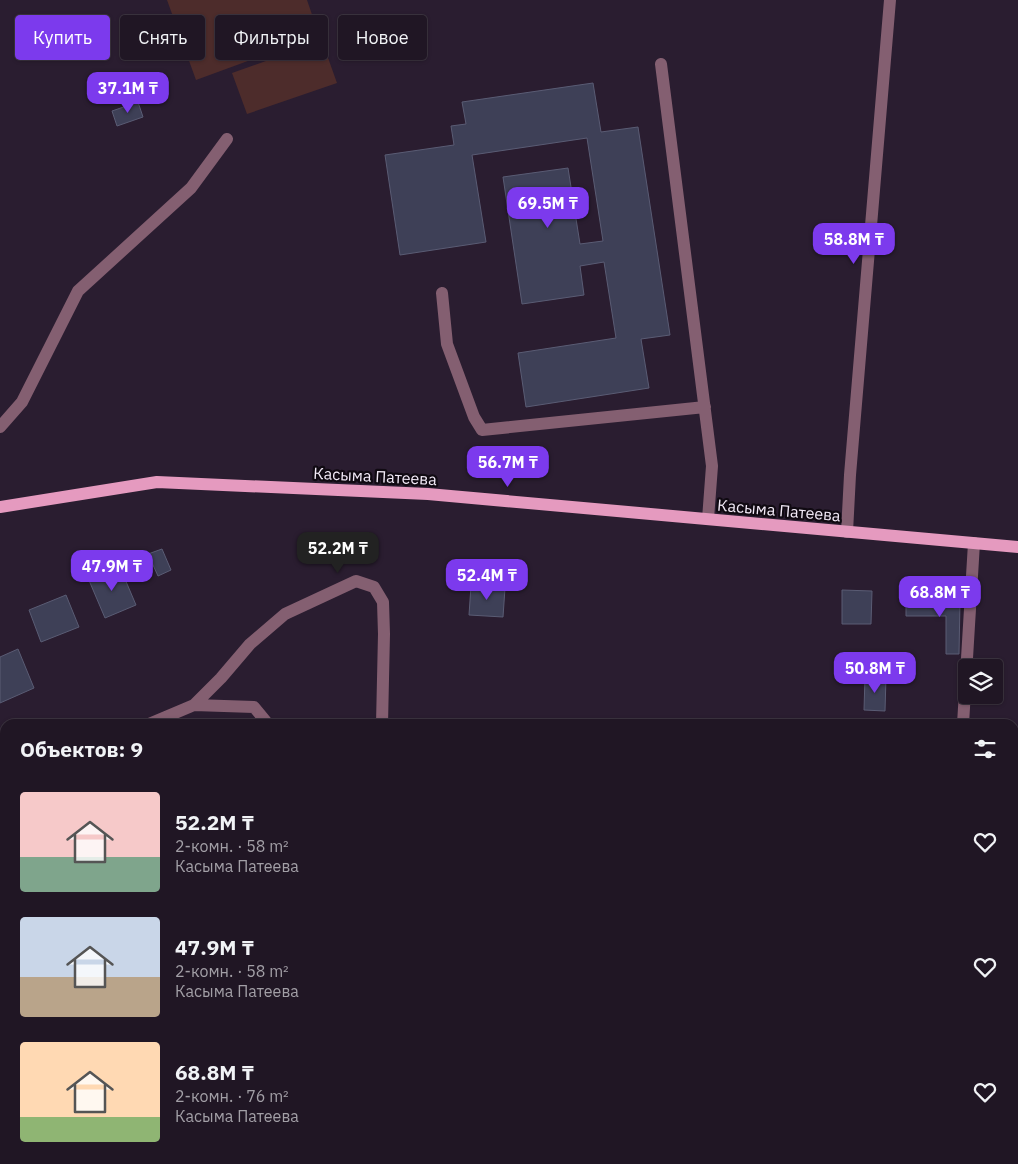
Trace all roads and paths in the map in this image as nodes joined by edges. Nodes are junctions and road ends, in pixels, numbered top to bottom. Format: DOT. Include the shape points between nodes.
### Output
graph roads {
  1 [pos="890,0"];
  2 [pos="661,64"];
  3 [pos="227,139"];
  4 [pos="442,293"];
  5 [pos="705,407"];
  6 [pos="0,427"];
  7 [pos="0,507"];
  8 [pos="708,520"];
  9 [pos="846,532"];
  10 [pos="974,543"];
  11 [pos="1018,547"];
  12 [pos="194,705"];
  13 [pos="161,719"];
  14 [pos="264,719"];
  15 [pos="382,719"];
  16 [pos="962,719"];
  1 -- 9 [label="street"];
  2 -- 5 [label="street"];
  3 -- 6 [label="street" via="190,188 78,291 22,402"];
  4 -- 5 [label="street" via="447,344 474,417 482,430"];
  5 -- 8 [label="street" via="712,466"];
  7 -- 8 [label="main road, Касыма Патеева" via="157,482 428,494"];
  8 -- 9 [label="main road, Касыма Патеева"];
  9 -- 10 [label="main road, Касыма Патеева"];
  10 -- 11 [label="main road, Касыма Патеева"];
  10 -- 16 [label="street"];
  12 -- 13 [label="street"];
  12 -- 14 [label="street" via="254,707"];
  12 -- 15 [label="street" via="250,644 285,614 356,581 374,587 383,602"];
}
